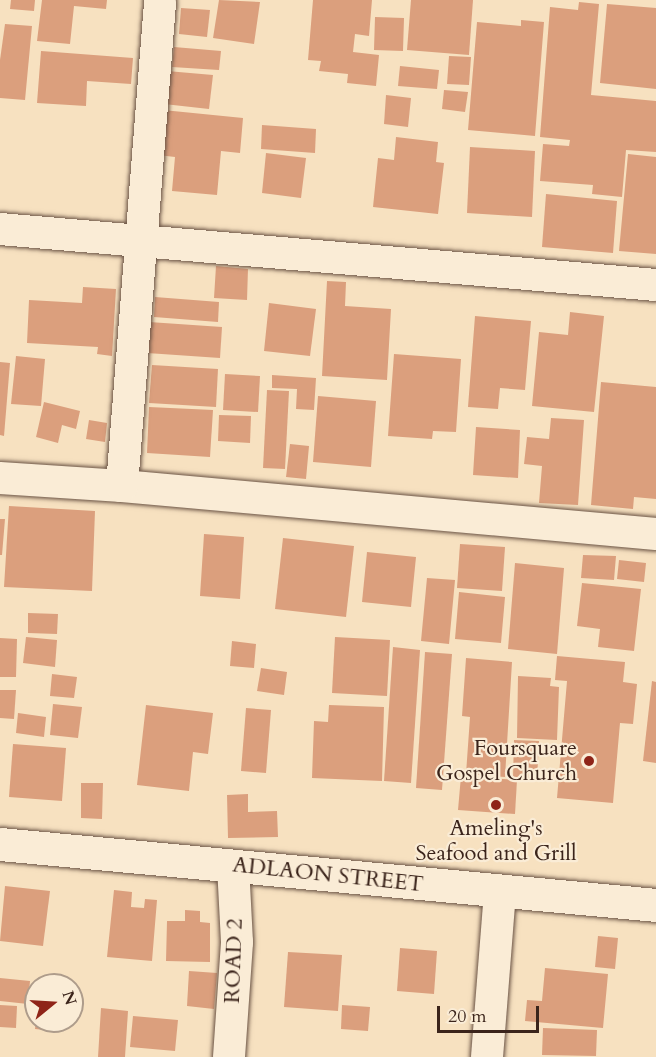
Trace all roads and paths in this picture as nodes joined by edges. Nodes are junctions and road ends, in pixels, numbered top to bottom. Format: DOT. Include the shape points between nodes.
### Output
graph roads {
  1 [pos="160,0"];
  2 [pos="0,229"];
  3 [pos="141,240"];
  4 [pos="656,285"];
  5 [pos="0,478"];
  6 [pos="122,486"];
  7 [pos="656,534"];
  8 [pos="0,844"];
  9 [pos="233,866"];
  10 [pos="500,893"];
  11 [pos="656,905"];
  12 [pos="230,1057"];
  13 [pos="487,1057"];
  1 -- 3 [label="street"];
  2 -- 3 [label="street"];
  3 -- 4 [label="street"];
  3 -- 6 [label="street"];
  5 -- 6 [label="street"];
  6 -- 7 [label="street"];
  8 -- 9 [label="street, ADLAON STREET"];
  9 -- 10 [label="street, ADLAON STREET"];
  9 -- 12 [label="street, ROAD 2" via="237,942"];
  10 -- 11 [label="street, ADLAON STREET"];
  10 -- 13 [label="street"];
}
